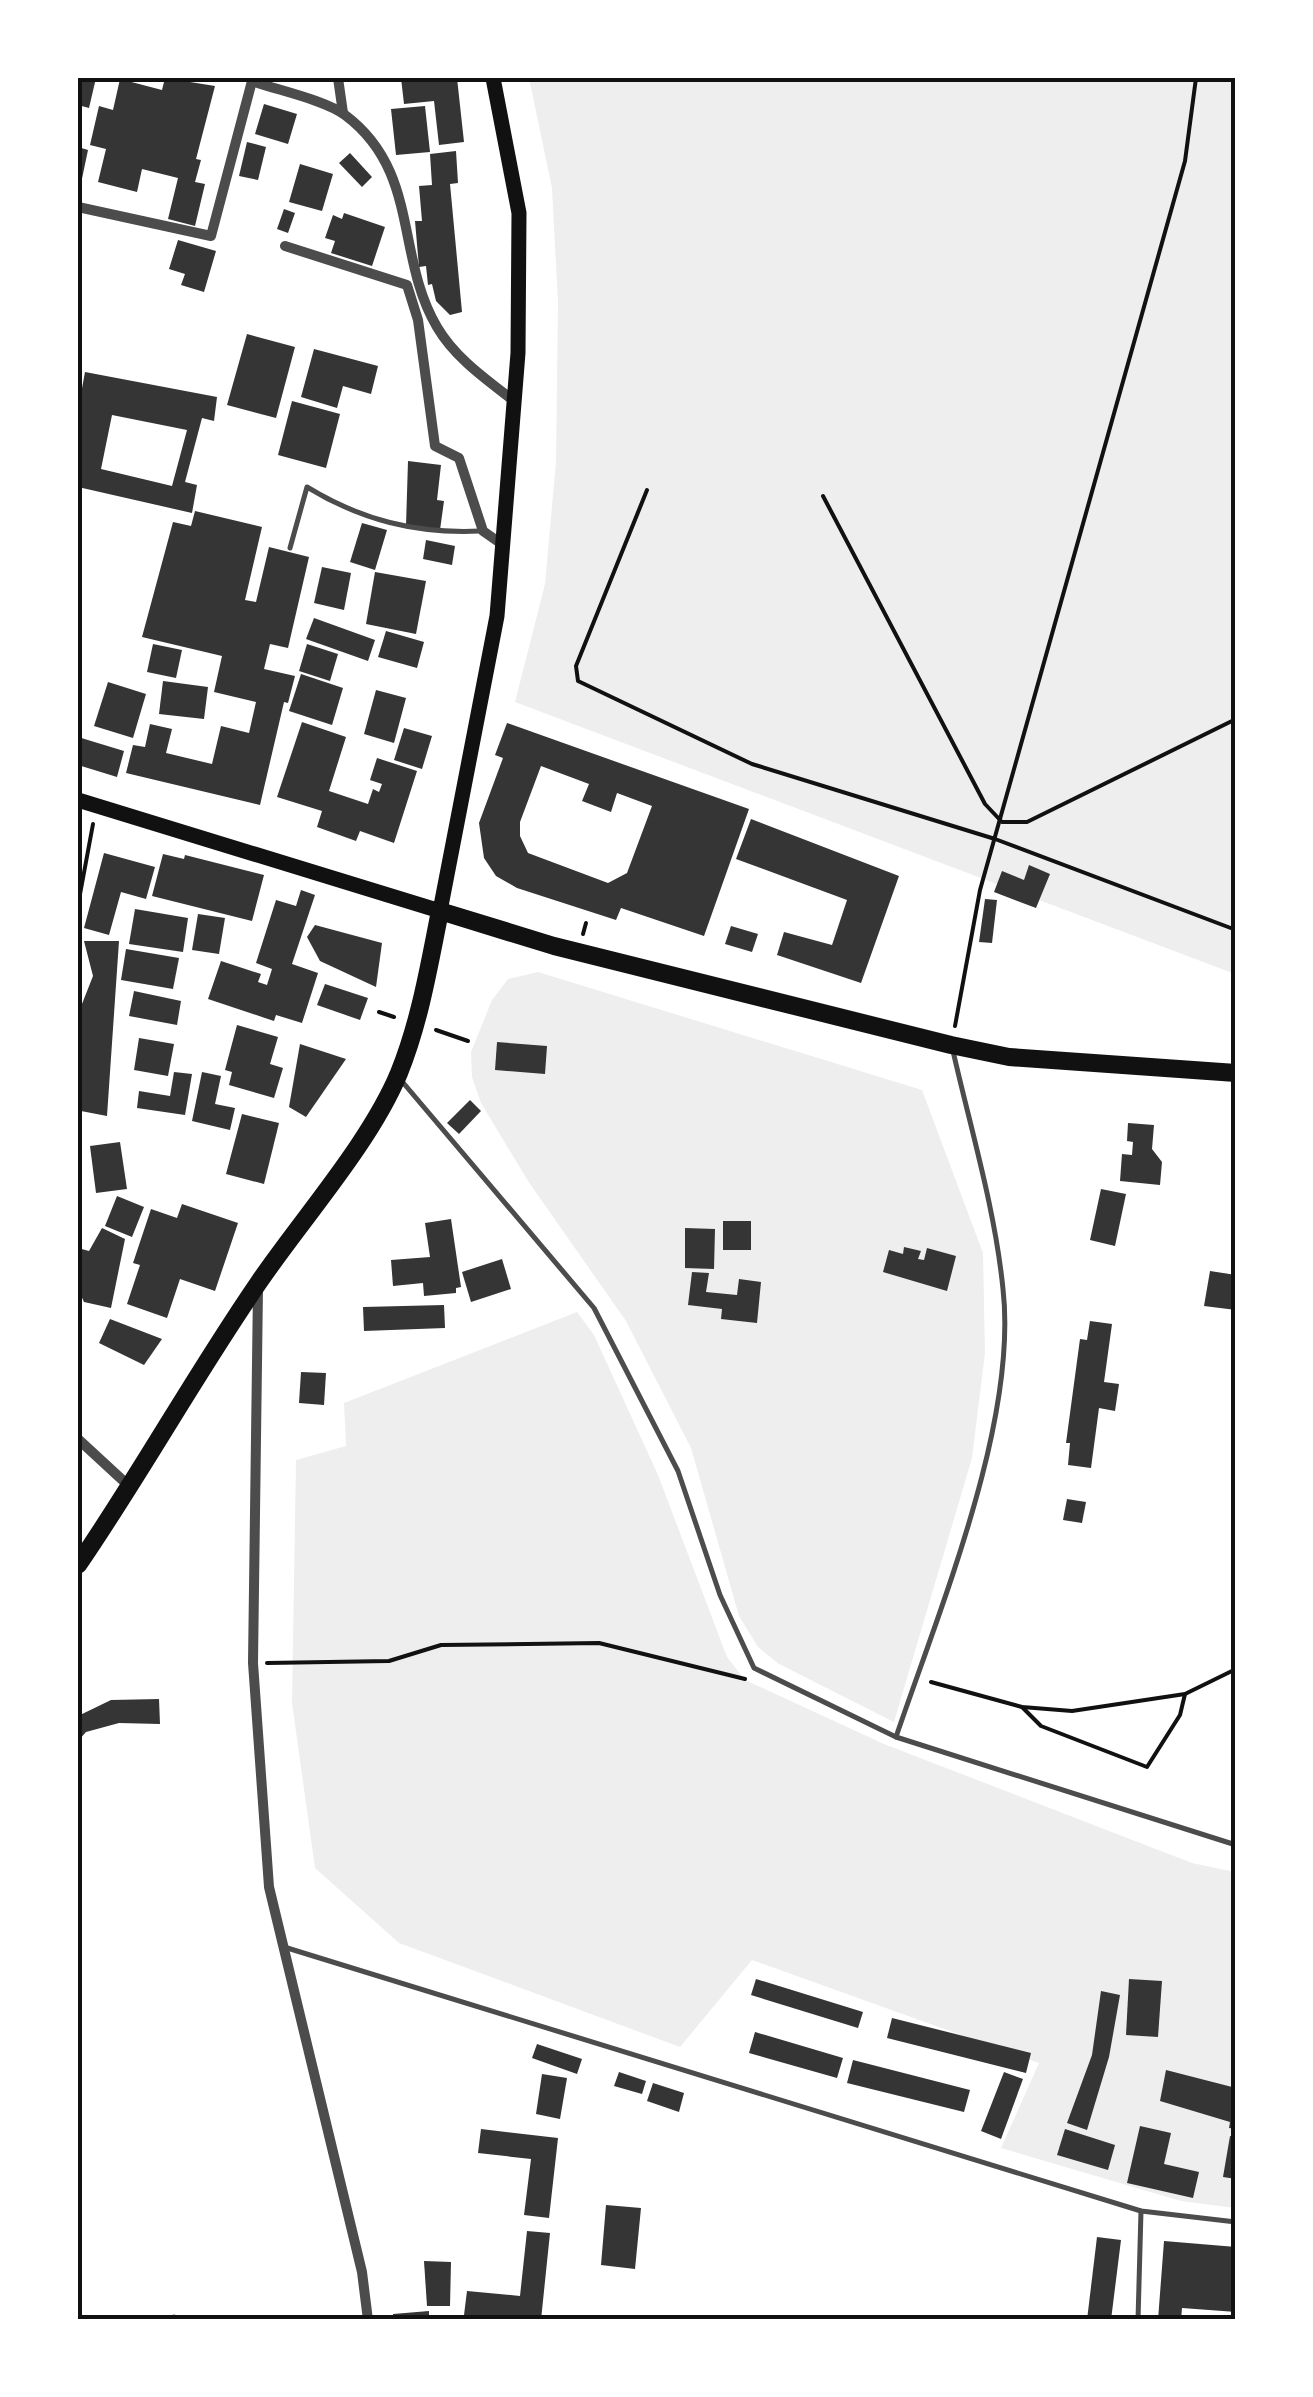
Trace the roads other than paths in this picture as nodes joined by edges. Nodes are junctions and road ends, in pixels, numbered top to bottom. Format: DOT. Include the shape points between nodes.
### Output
graph roads {
  1 [pos="338,78"];
  2 [pos="494,78"];
  3 [pos="343,113"];
  4 [pos="78,206"];
  5 [pos="285,246"];
  6 [pos="514,401"];
  7 [pos="483,531"];
  8 [pos="503,545"];
  9 [pos="290,548"];
  10 [pos="78,800"];
  11 [pos="440,911"];
  12 [pos="951,1045"];
  13 [pos="1236,1073"];
  14 [pos="398,1076"];
  15 [pos="258,1284"];
  16 [pos="78,1439"];
  17 [pos="131,1487"];
  18 [pos="78,1565"];
  19 [pos="896,1737"];
  20 [pos="1236,1845"];
  21 [pos="281,1947"];
  22 [pos="1141,2210"];
  23 [pos="1236,2222"];
  24 [pos="368,2320"];
  25 [pos="1138,2320"];
  1 -- 3 [label="street"];
  2 -- 6 [label="main road" via="518,213"];
  3 -- 4 [label="street" via="252,81 212,236"];
  3 -- 6 [label="street" via="380,150 403,197 410,248 436,326 462,358"];
  5 -- 7 [label="street" via="406,285 418,320 435,446 459,458"];
  6 -- 8 [label="main road"];
  7 -- 8 [label="street"];
  7 -- 9 [label="lane" via="389,524 307,487"];
  8 -- 11 [label="main road" via="472,757"];
  10 -- 11 [label="main road"];
  11 -- 12 [label="highway"];
  11 -- 14 [label="highway" via="422,1003"];
  12 -- 13 [label="highway" via="1009,1056"];
  12 -- 19 [label="lane" via="1004,1292 1000,1402"];
  14 -- 15 [label="highway"];
  14 -- 19 [label="lane" via="594,1308 678,1470 720,1595 754,1668"];
  15 -- 17 [label="highway"];
  15 -- 21 [label="street" via="252,1663 269,1887"];
  16 -- 17 [label="street"];
  17 -- 18 [label="highway"];
  19 -- 20 [label="lane"];
  21 -- 22 [label="lane"];
  21 -- 24 [label="street" via="362,2272"];
  22 -- 23 [label="lane"];
  22 -- 25 [label="lane"];
}
